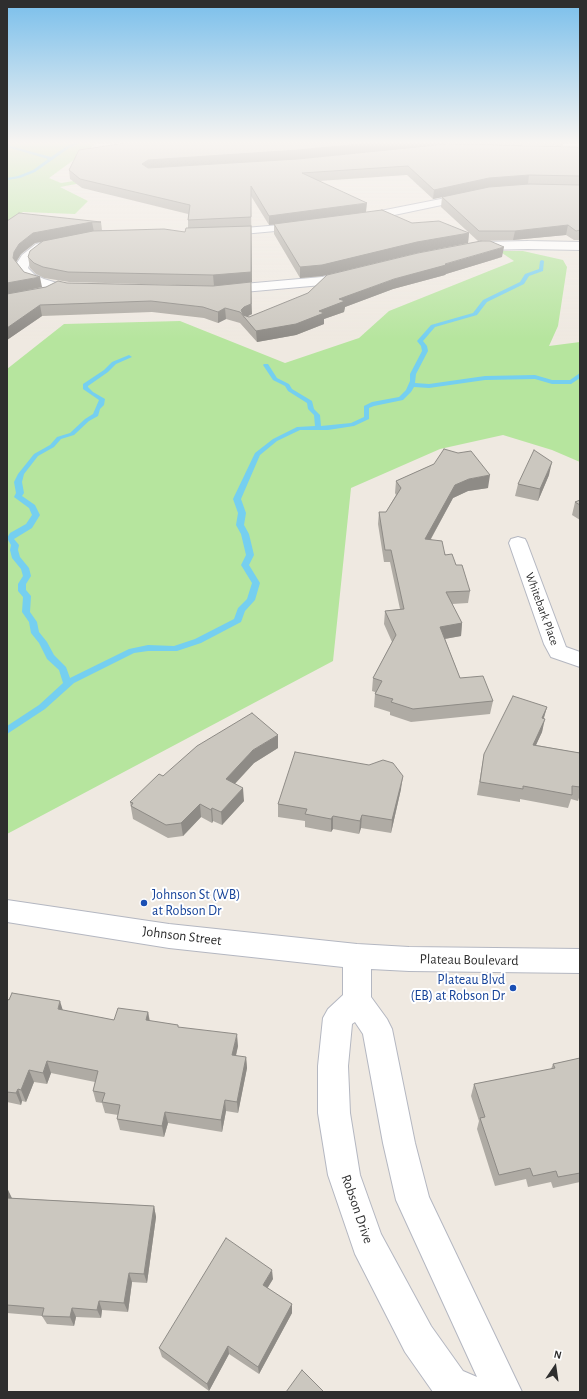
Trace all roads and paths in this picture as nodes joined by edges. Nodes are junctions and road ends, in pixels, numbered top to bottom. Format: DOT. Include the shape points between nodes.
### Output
graph roads {
  1 [pos="412,208"];
  2 [pos="350,219"];
  3 [pos="312,224"];
  4 [pos="210,234"];
  5 [pos="63,242"];
  6 [pos="580,246"];
  7 [pos="459,250"];
  8 [pos="358,272"];
  9 [pos="322,281"];
  10 [pos="56,287"];
  11 [pos="90,290"];
  12 [pos="206,291"];
  13 [pos="38,294"];
  14 [pos="307,295"];
  15 [pos="518,543"];
  16 [pos="580,660"];
  17 [pos="7,912"];
  18 [pos="357,956"];
  19 [pos="580,962"];
  20 [pos="357,1001"];
  21 [pos="468,1392"];
  22 [pos="504,1392"];
  1 -- 2 [label="street"];
  3 -- 4 [label="street" via="282,229"];
  5 -- 10 [label="street" via="40,247 23,263 22,269 31,278"];
  6 -- 7 [label="street" via="482,246"];
  8 -- 9 [label="street"];
  9 -- 12 [label="street"];
  9 -- 14 [label="street"];
  10 -- 11 [label="street"];
  10 -- 13 [label="street"];
  15 -- 16 [label="street, Whitebark Place" via="558,652"];
  17 -- 18 [label="street, Johnson Street" via="168,936"];
  18 -- 19 [label="street, Plateau Boulevard"];
  18 -- 20 [label="street"];
  20 -- 21 [label="street, Robson Drive" via="338,1018 333,1066 334,1114 344,1175 367,1242 418,1339 450,1384"];
  20 -- 22 [label="street" via="377,1028 399,1143 413,1200"];
}
